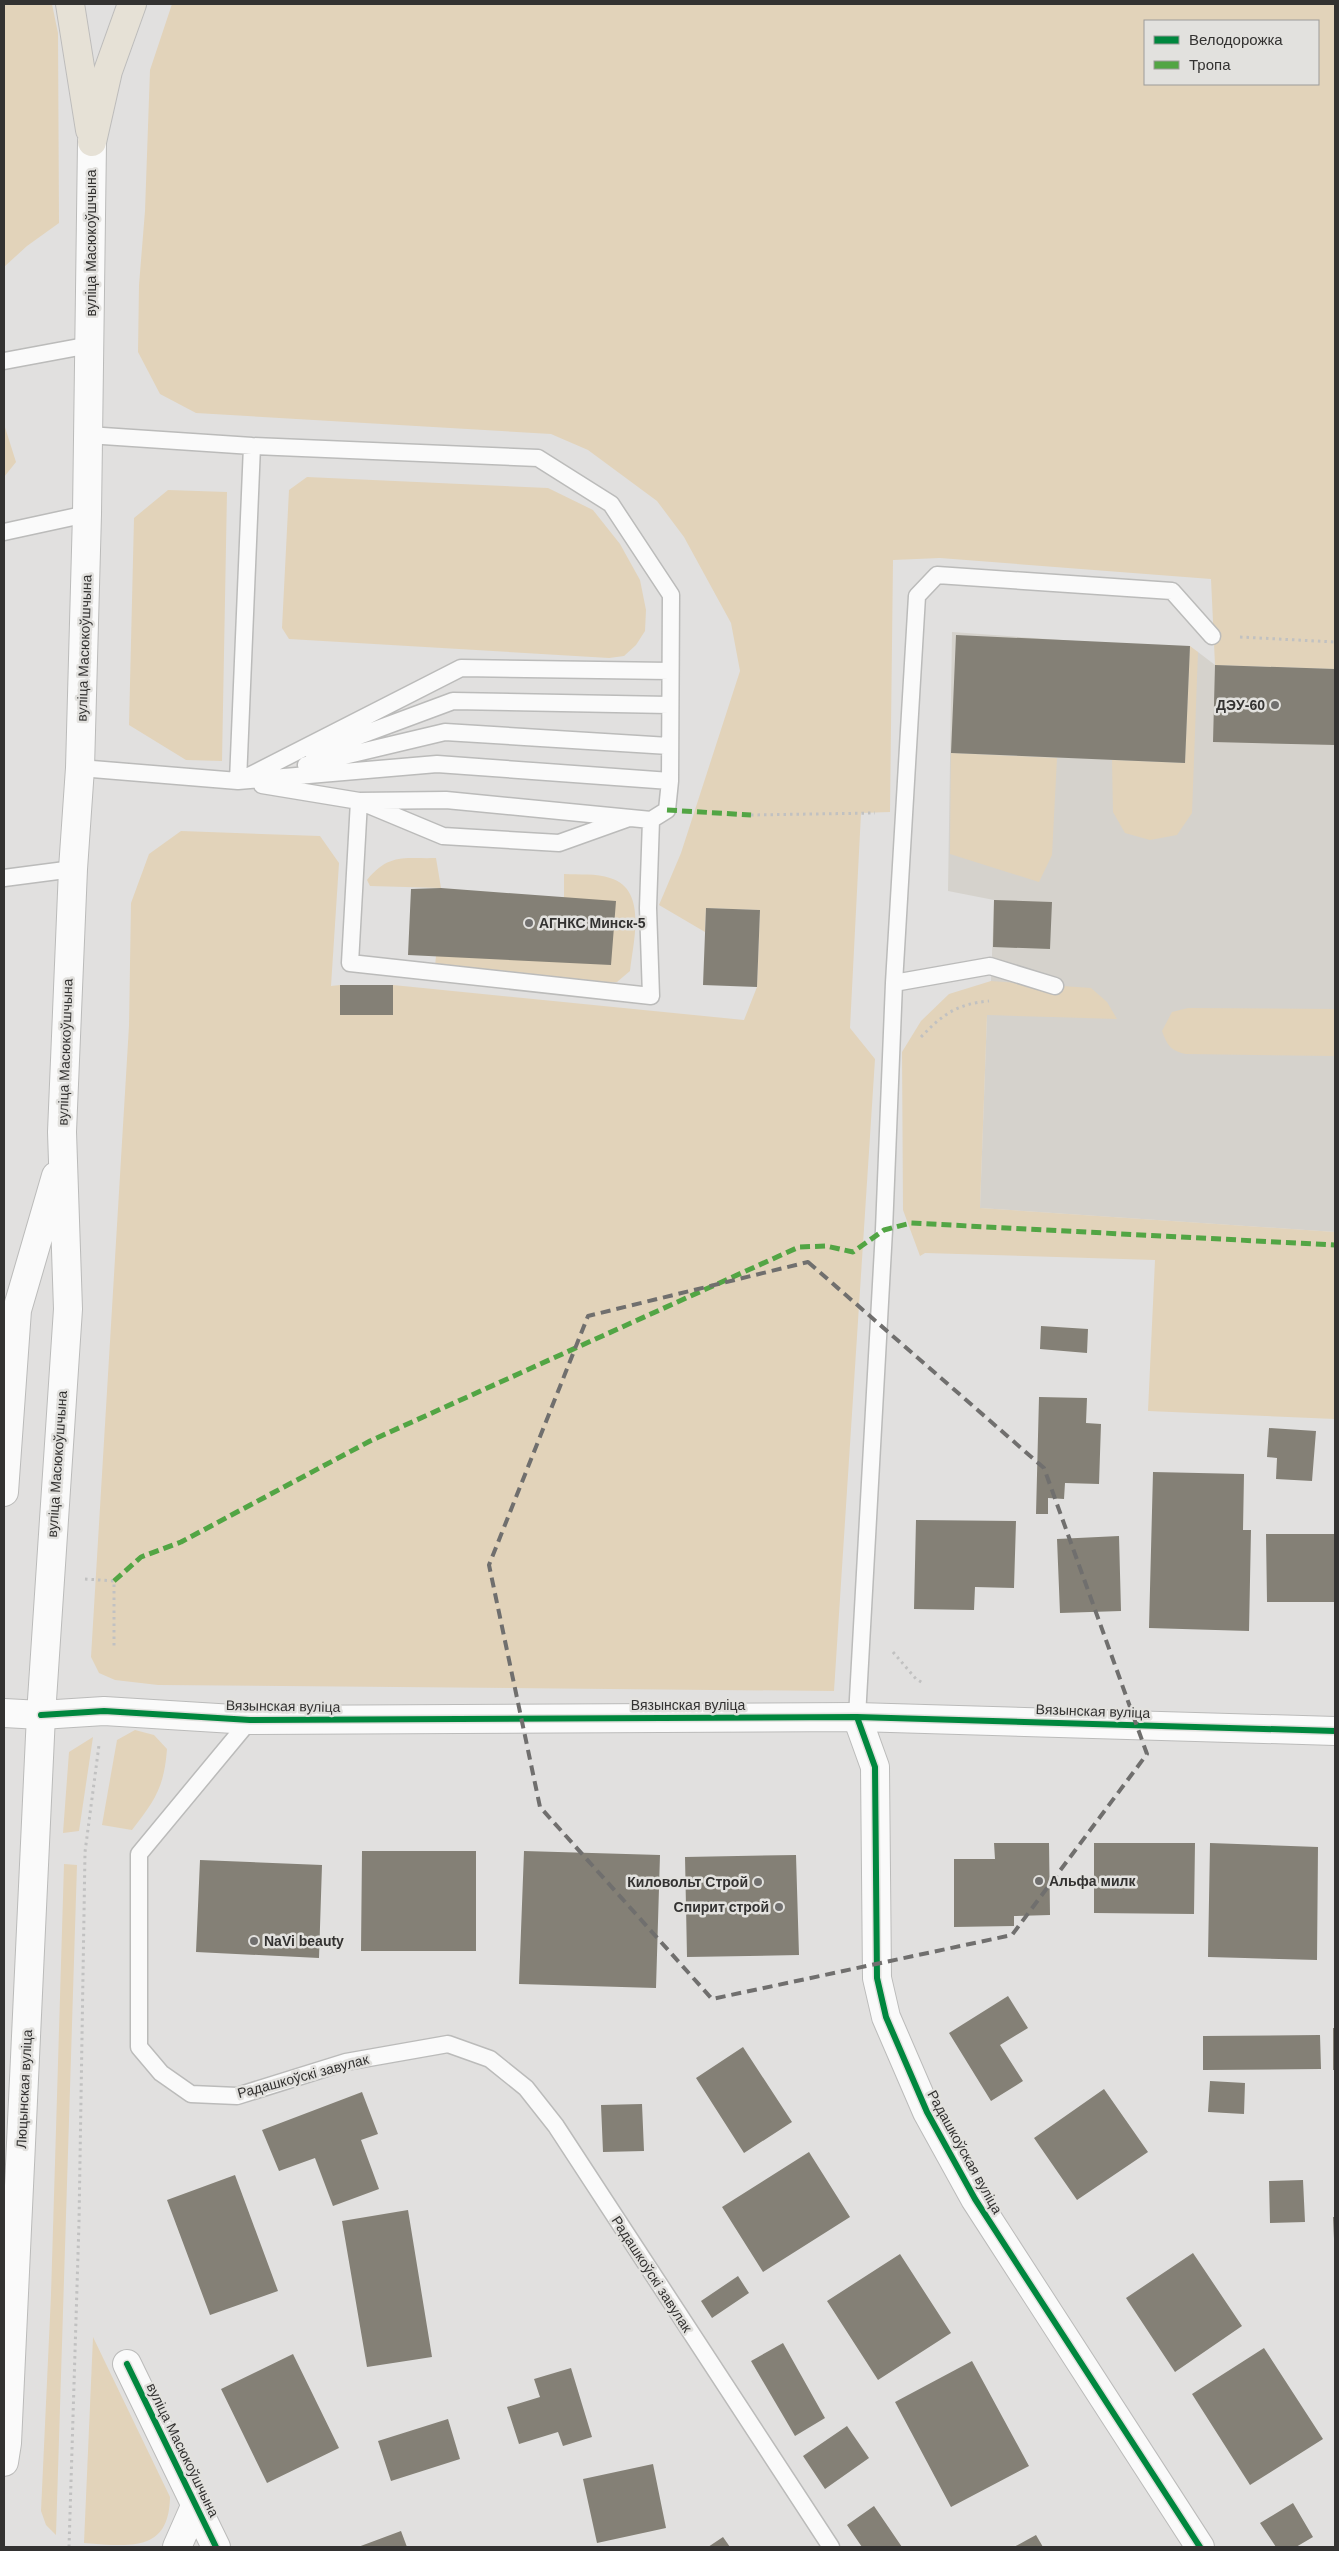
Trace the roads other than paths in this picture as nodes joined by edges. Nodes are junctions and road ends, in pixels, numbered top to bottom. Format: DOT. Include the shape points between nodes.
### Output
graph roads {
  1 [pos="70,4"];
  2 [pos="132,4"];
  3 [pos="92,142"];
  4 [pos="90,345"];
  5 [pos="4,361"];
  6 [pos="88,435"];
  7 [pos="252,446"];
  8 [pos="88,514"];
  9 [pos="4,532"];
  10 [pos="1212,636"];
  11 [pos="670,671"];
  12 [pos="669,705"];
  13 [pos="669,746"];
  14 [pos="80,768"];
  15 [pos="670,780"];
  16 [pos="238,781"];
  17 [pos="359,801"];
  18 [pos="629,818"];
  19 [pos="651,820"];
  20 [pos="73,869"];
  21 [pos="4,878"];
  22 [pos="894,983"];
  23 [pos="1055,986"];
  24 [pos="63,1153"];
  25 [pos="4,1492"];
  26 [pos="4,1714"];
  27 [pos="41,1715"];
  28 [pos="857,1717"];
  29 [pos="250,1720"];
  30 [pos="1335,1731"];
  31 [pos="127,2364"];
  32 [pos="4,2462"];
  33 [pos="196,2504"];
  34 [pos="177,2547"];
  35 [pos="216,2547"];
  36 [pos="831,2547"];
  37 [pos="1200,2547"];
  1 -- 3 [label="highway"];
  2 -- 3 [label="highway" via="108,71"];
  3 -- 4 [label="main road, вуліца Масюкоўшчына"];
  4 -- 5 [label="lane"];
  4 -- 6 [label="main road, вуліца Масюкоўшчына"];
  6 -- 7 [label="lane"];
  6 -- 8 [label="main road, вуліца Масюкоўшчына"];
  7 -- 11 [label="lane" via="538,458 611,504 671,595"];
  7 -- 16 [label="lane"];
  8 -- 9 [label="lane"];
  8 -- 14 [label="main road, вуліца Масюкоўшчына"];
  10 -- 22 [label="lane" via="1172,592 937,575 917,596"];
  11 -- 12 [label="lane"];
  11 -- 16 [label="lane" via="461,668"];
  12 -- 13 [label="lane"];
  12 -- 16 [label="lane" via="453,701"];
  13 -- 15 [label="lane"];
  13 -- 16 [label="lane" via="445,732"];
  14 -- 16 [label="lane"];
  14 -- 20 [label="main road, вуліца Масюкоўшчына"];
  15 -- 16 [label="lane" via="437,764"];
  15 -- 19 [label="lane" via="667,810"];
  16 -- 17 [label="lane"];
  17 -- 18 [label="lane" via="446,800"];
  17 -- 18 [label="lane" via="443,836 462,838 560,843"];
  17 -- 19 [label="lane" via="350,963 651,996 648,908"];
  18 -- 19 [label="lane"];
  20 -- 21 [label="lane"];
  20 -- 24 [label="main road, вуліца Масюкоўшчына"];
  22 -- 23 [label="lane" via="990,966"];
  22 -- 28 [label="lane"];
  24 -- 25 [label="main road, вуліца Масюкоўшчына" via="17,1310"];
  24 -- 27 [label="main road, вуліца Масюкоўшчына" via="68,1309"];
  26 -- 27 [label="main road, Вязынская вуліца"];
  27 -- 29 [label="main road, Вязынская вуліца" via="104,1711"];
  27 -- 32 [label="main road, Люцынская вуліца" via="8,2443"];
  28 -- 29 [label="main road, Вязынская вуліца"];
  28 -- 30 [label="main road, Вязынская вуліца"];
  28 -- 37 [label="main road, Радашкоўская вуліца" via="875,1767 877,1978 886,2017 926,2112 975,2199"];
  29 -- 36 [label="lane, Радашкоўскі завулак" via="139,1854 139,2047 161,2073 191,2094 237,2096 346,2062 448,2044 490,2059 526,2088 556,2126"];
  31 -- 33 [label="main road, вуліца Масюкоўшчына"];
  33 -- 34 [label="main road, вуліца Масюкоўшчына"];
  33 -- 35 [label="main road, вуліца Масюкоўшчына"];
}
